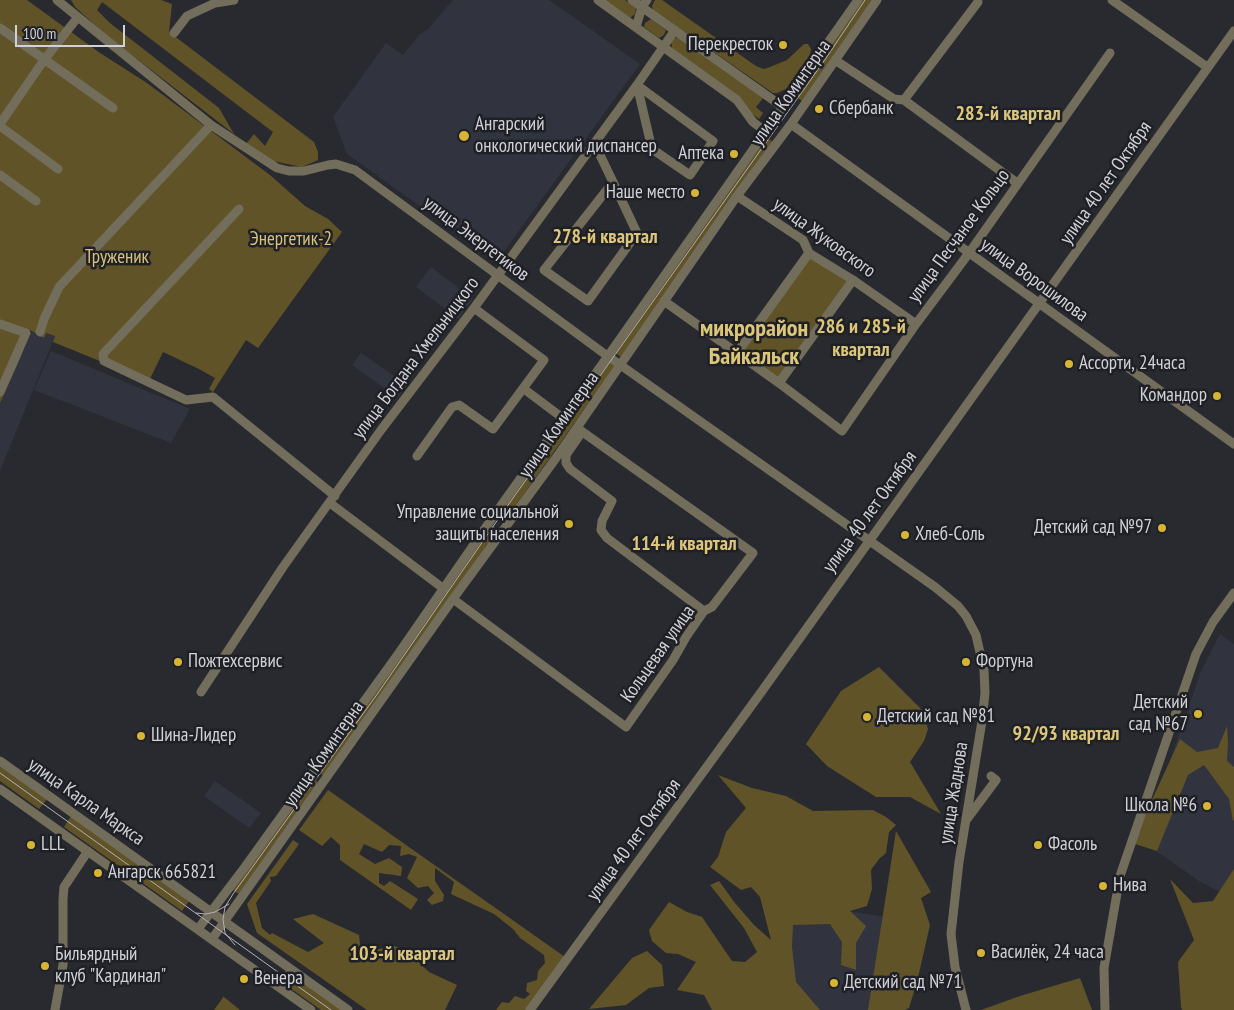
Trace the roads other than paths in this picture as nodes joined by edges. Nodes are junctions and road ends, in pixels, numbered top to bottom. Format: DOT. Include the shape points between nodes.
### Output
graph roads {
  1 [pos="57,0"];
  2 [pos="234,0"];
  3 [pos="598,0"];
  4 [pos="632,0"];
  5 [pos="858,0"];
  6 [pos="877,0"];
  7 [pos="1112,0"];
  8 [pos="978,2"];
  9 [pos="644,3"];
  10 [pos="78,17"];
  11 [pos="636,27"];
  12 [pos="0,28"];
  13 [pos="675,30"];
  14 [pos="1234,31"];
  15 [pos="174,33"];
  16 [pos="663,47"];
  17 [pos="1110,53"];
  18 [pos="44,60"];
  19 [pos="835,60"];
  20 [pos="1208,67"];
  21 [pos="637,85"];
  22 [pos="904,100"];
  23 [pos="113,108"];
  24 [pos="783,108"];
  25 [pos="791,124"];
  26 [pos="0,125"];
  27 [pos="211,125"];
  28 [pos="766,132"];
  29 [pos="592,146"];
  30 [pos="58,169"];
  31 [pos="0,175"];
  32 [pos="612,182"];
  33 [pos="1017,183"];
  34 [pos="737,196"];
  35 [pos="36,201"];
  36 [pos="239,209"];
  37 [pos="809,252"];
  38 [pos="969,253"];
  39 [pos="497,276"];
  40 [pos="853,280"];
  41 [pos="664,301"];
  42 [pos="1040,304"];
  43 [pos="474,308"];
  44 [pos="0,324"];
  45 [pos="916,324"];
  46 [pos="40,332"];
  47 [pos="737,353"];
  48 [pos="608,356"];
  49 [pos="621,365"];
  50 [pos="779,383"];
  51 [pos="524,389"];
  52 [pos="0,392"];
  53 [pos="564,419"];
  54 [pos="579,430"];
  55 [pos="1234,444"];
  56 [pos="417,456"];
  57 [pos="332,499"];
  58 [pos="869,541"];
  59 [pos="444,589"];
  60 [pos="1234,593"];
  61 [pos="453,599"];
  62 [pos="704,611"];
  63 [pos="201,692"];
  64 [pos="0,761"];
  65 [pos="990,776"];
  66 [pos="0,789"];
  67 [pos="966,821"];
  68 [pos="88,851"];
  69 [pos="210,912"];
  70 [pos="225,923"];
  71 [pos="198,929"];
  72 [pos="212,939"];
  73 [pos="55,1010"];
  74 [pos="311,1010"];
  75 [pos="348,1010"];
  76 [pos="530,1010"];
  77 [pos="966,1010"];
  78 [pos="1105,1010"];
  1 -- 10 [label="street, улица Энергетиков"];
  2 -- 15 [label="street" via="215,3 186,16"];
  3 -- 11 [label="street"];
  4 -- 9 [label="street"];
  5 -- 24 [label="street, улица Коминтерна"];
  6 -- 19 [label="street, улица Коминтерна"];
  7 -- 20 [label="street"];
  8 -- 22 [label="street"];
  9 -- 11 [label="street"];
  9 -- 13 [label="street"];
  10 -- 18 [label="street"];
  10 -- 27 [label="street, улица Энергетиков"];
  11 -- 16 [label="street"];
  12 -- 18 [label="street"];
  13 -- 16 [label="street, улица Богдана Хмельницкого"];
  13 -- 24 [label="street"];
  14 -- 20 [label="street, улица 40 лет Октября"];
  16 -- 21 [label="street, улица Богдана Хмельницкого"];
  16 -- 28 [label="street" via="737,100 753,122"];
  17 -- 33 [label="street, улица Песчаное Кольцо"];
  18 -- 23 [label="street"];
  18 -- 26 [label="street"];
  19 -- 22 [label="street" via="894,99"];
  19 -- 25 [label="street, улица Коминтерна"];
  20 -- 42 [label="street, улица 40 лет Октября"];
  21 -- 21 [label="street" via="652,149 690,175 713,141"];
  21 -- 29 [label="street, улица Богдана Хмельницкого"];
  22 -- 33 [label="street"];
  24 -- 25 [label="street"];
  24 -- 28 [label="street, улица Коминтерна"];
  25 -- 28 [label="street"];
  25 -- 34 [label="street, улица Коминтерна"];
  25 -- 38 [label="street, улица Ворошилова"];
  26 -- 30 [label="street"];
  27 -- 39 [label="street, улица Энергетиков" via="277,168 304,171 336,164 355,170"];
  27 -- 46 [label="street" via="59,287"];
  28 -- 48 [label="street, улица Коминтерна"];
  29 -- 32 [label="street" via="599,153"];
  29 -- 39 [label="street, улица Богдана Хмельницкого"];
  31 -- 35 [label="street"];
  32 -- 32 [label="street" via="544,270 588,301 637,233"];
  33 -- 38 [label="street, улица Песчаное Кольцо"];
  34 -- 37 [label="street, улица Жуковского" via="803,240"];
  34 -- 41 [label="street, улица Коминтерна"];
  36 -- 57 [label="street" via="102,354 104,361 186,400 213,397"];
  37 -- 40 [label="street, улица Жуковского"];
  37 -- 47 [label="street"];
  38 -- 42 [label="street, улица Ворошилова"];
  38 -- 45 [label="street, улица Песчаное Кольцо"];
  39 -- 43 [label="street, улица Богдана Хмельницкого"];
  39 -- 48 [label="street, улица Энергетиков"];
  40 -- 45 [label="street, улица Жуковского"];
  40 -- 50 [label="street"];
  41 -- 47 [label="street, улица Песчаное Кольцо"];
  41 -- 49 [label="street, улица Коминтерна"];
  42 -- 55 [label="street, улица Ворошилова"];
  42 -- 58 [label="street, улица 40 лет Октября"];
  43 -- 51 [label="street" via="544,360"];
  43 -- 57 [label="street, улица Богдана Хмельницкого"];
  44 -- 52 [label="street" via="26,333"];
  45 -- 50 [label="street, улица Песчаное Кольцо" via="842,431"];
  47 -- 50 [label="street, улица Песчаное Кольцо"];
  48 -- 49 [label="street, улица Энергетиков"];
  48 -- 53 [label="street, улица Коминтерна"];
  49 -- 54 [label="street, улица Коминтерна"];
  49 -- 58 [label="street, улица Энергетиков"];
  51 -- 53 [label="street"];
  51 -- 56 [label="street" via="493,429 459,405 452,407"];
  53 -- 59 [label="street, улица Коминтерна"];
  54 -- 61 [label="street, улица Коминтерна"];
  54 -- 62 [label="street" via="566,454 566,463 612,501 601,530 607,538"];
  54 -- 62 [label="street, Кольцевая улица" via="753,553 712,607"];
  57 -- 59 [label="street"];
  57 -- 63 [label="street, улица Богдана Хмельницкого" via="283,566"];
  58 -- 67 [label="street, улица Жаднова" via="958,606 976,635 984,670 985,693"];
  58 -- 76 [label="street, улица 40 лет Октября"];
  59 -- 69 [label="street, улица Коминтерна"];
  60 -- 78 [label="street" via="1196,654 1120,876 1104,968"];
  61 -- 62 [label="street, Кольцевая улица" via="626,727"];
  61 -- 70 [label="street, улица Коминтерна"];
  64 -- 69 [label="street, улица Карла Маркса"];
  65 -- 67 [label="street" via="996,780"];
  66 -- 68 [label="street, улица Карла Маркса"];
  67 -- 77 [label="street, улица Жаднова" via="951,934"];
  68 -- 71 [label="street, улица Карла Маркса"];
  68 -- 73 [label="street" via="64,886 63,965"];
  69 -- 70 [label="street, улица Карла Маркса"];
  69 -- 71 [label="street, улица Коминтерна"];
  70 -- 72 [label="street, улица Коминтерна"];
  70 -- 75 [label="street, улица Карла Маркса"];
  71 -- 72 [label="street, улица Карла Маркса"];
  72 -- 74 [label="street, улица Карла Маркса"];
}
